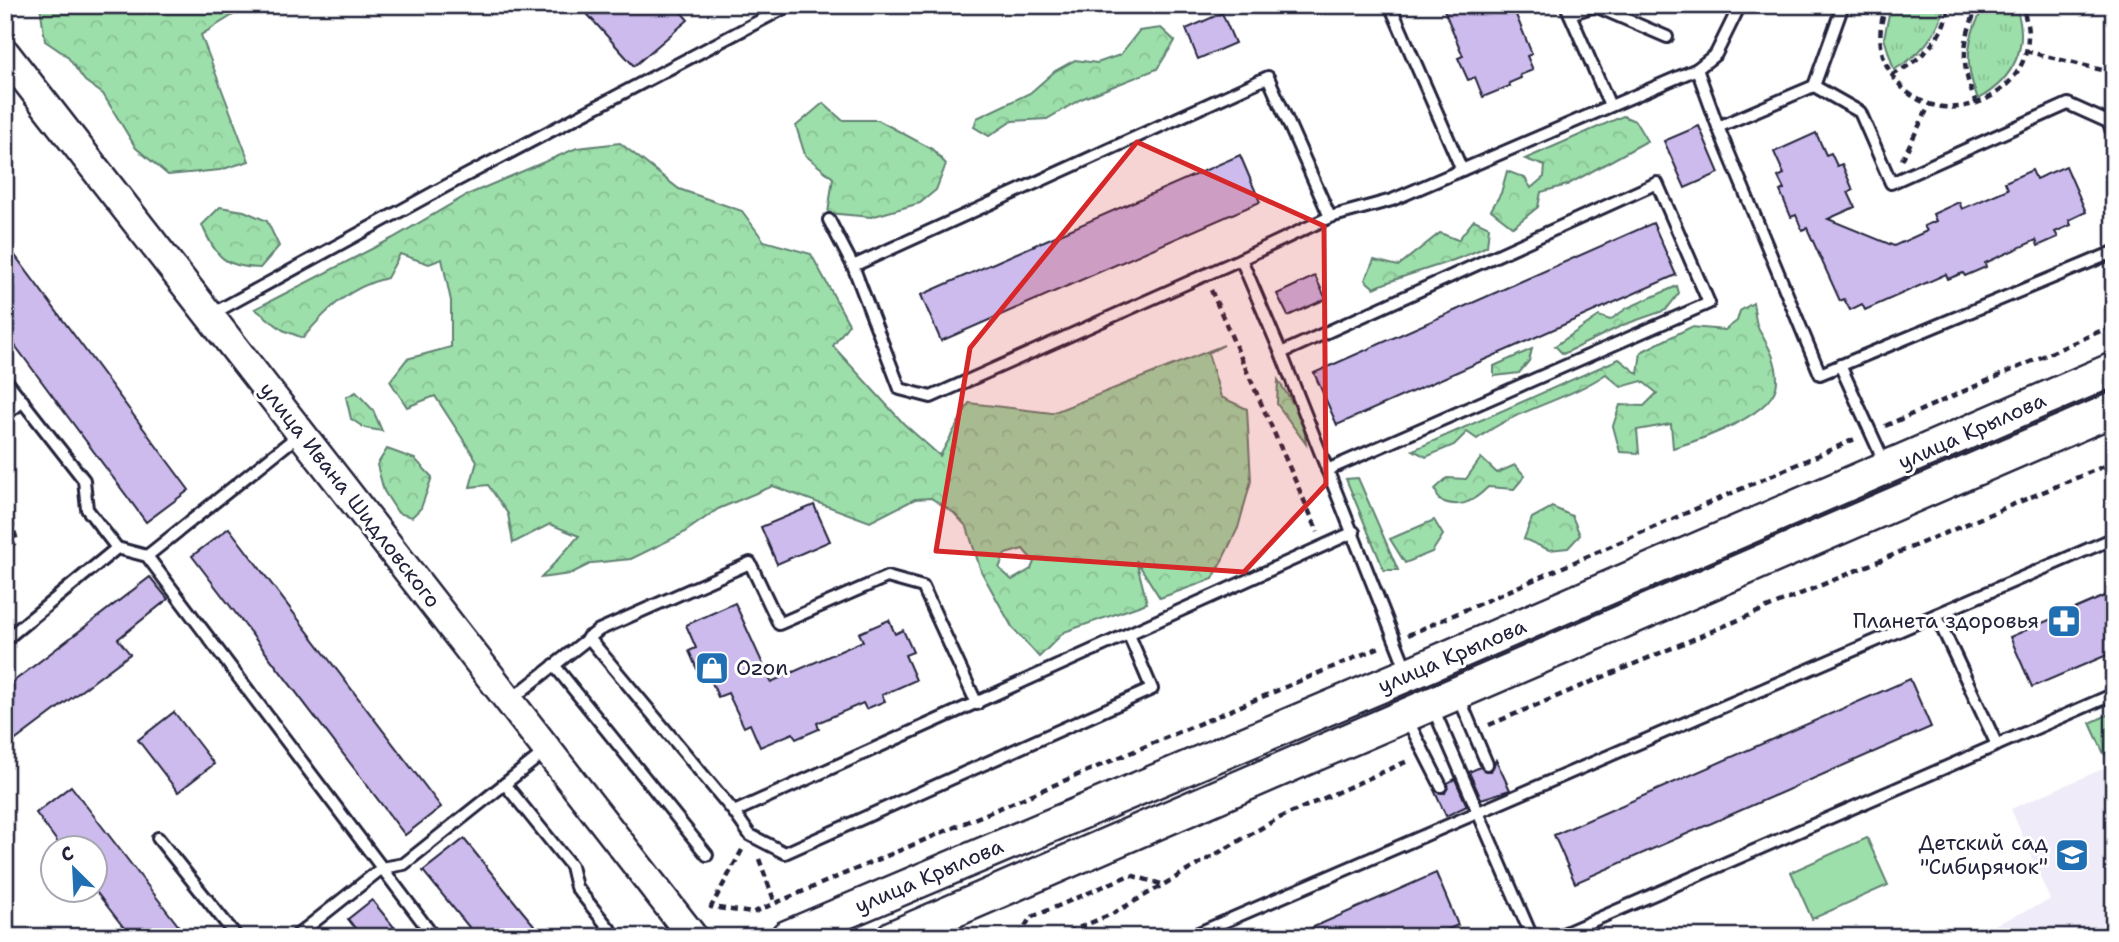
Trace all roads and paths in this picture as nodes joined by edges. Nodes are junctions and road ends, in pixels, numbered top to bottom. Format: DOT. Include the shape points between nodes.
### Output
graph roads {
  1 [pos="790,5"];
  2 [pos="1390,5"];
  3 [pos="1740,5"];
  4 [pos="1843,5"];
  5 [pos="1887,5"];
  6 [pos="1949,5"];
  7 [pos="1979,5"];
  8 [pos="2021,5"];
  9 [pos="1568,10"];
  10 [pos="1667,37"];
  11 [pos="2025,51"];
  12 [pos="5,53"];
  13 [pos="1697,69"];
  14 [pos="2102,70"];
  15 [pos="1892,75"];
  16 [pos="1814,86"];
  17 [pos="1930,104"];
  18 [pos="1977,104"];
  19 [pos="1610,106"];
  20 [pos="1718,127"];
  21 [pos="2114,136"];
  22 [pos="1462,170"];
  23 [pos="1891,183"];
  24 [pos="1331,217"];
  25 [pos="829,220"];
  26 [pos="2114,252"];
  27 [pos="1241,259"];
  28 [pos="853,266"];
  29 [pos="1205,275"];
  30 [pos="210,315"];
  31 [pos="2114,326"];
  32 [pos="1282,353"];
  33 [pos="1840,365"];
  34 [pos="2114,369"];
  35 [pos="5,379"];
  36 [pos="23,401"];
  37 [pos="2114,409"];
  38 [pos="5,415"];
  39 [pos="302,432"];
  40 [pos="1871,432"];
  41 [pos="2114,462"];
  42 [pos="1887,468"];
  43 [pos="1327,470"];
  44 [pos="5,497"];
  45 [pos="1354,532"];
  46 [pos="2114,538"];
  47 [pos="1324,545"];
  48 [pos="117,548"];
  49 [pos="5,551"];
  50 [pos="147,556"];
  51 [pos="1936,615"];
  52 [pos="1129,635"];
  53 [pos="588,637"];
  54 [pos="5,640"];
  55 [pos="1395,640"];
  56 [pos="554,665"];
  57 [pos="1409,674"];
  58 [pos="2114,694"];
  59 [pos="509,702"];
  60 [pos="977,704"];
  61 [pos="1431,704"];
  62 [pos="1474,732"];
  63 [pos="1997,745"];
  64 [pos="546,751"];
  65 [pos="1424,753"];
  66 [pos="1487,764"];
  67 [pos="505,784"];
  68 [pos="1441,786"];
  69 [pos="734,812"];
  70 [pos="1478,813"];
  71 [pos="750,835"];
  72 [pos="159,838"];
  73 [pos="707,855"];
  74 [pos="382,868"];
  75 [pos="1162,885"];
  76 [pos="775,904"];
  77 [pos="237,937"];
  78 [pos="295,937"];
  79 [pos="434,937"];
  80 [pos="616,937"];
  81 [pos="693,937"];
  82 [pos="787,937"];
  83 [pos="893,937"];
  84 [pos="1019,937"];
  85 [pos="1057,937"];
  86 [pos="1189,937"];
  87 [pos="1532,937"];
  88 [pos="1556,937"];
  1 -- 30 [label="lane"];
  2 -- 22 [label="lane"];
  3 -- 13 [label="lane" via="1716,54"];
  4 -- 16 [label="lane"];
  5 -- 15 [label="path" via="1881,44"];
  6 -- 15 [label="path" via="1933,44"];
  7 -- 18 [label="path" via="1965,37 1963,55 1969,89"];
  8 -- 11 [label="path" via="2027,26"];
  9 -- 10 [label="lane" via="1595,6"];
  9 -- 19 [label="lane"];
  11 -- 14 [label="path"];
  11 -- 18 [label="path" via="2005,87"];
  12 -- 30 [label="street, улица Ивана Шидловского"];
  13 -- 19 [label="lane"];
  13 -- 20 [label="lane"];
  15 -- 17 [label="path" via="1902,88"];
  16 -- 20 [label="lane"];
  16 -- 23 [label="lane" via="1860,112"];
  17 -- 18 [label="path" via="1953,108"];
  17 -- 23 [label="path"];
  19 -- 22 [label="lane"];
  20 -- 33 [label="lane" via="1820,374"];
  21 -- 23 [label="lane" via="2108,122 2068,104"];
  22 -- 24 [label="lane" via="1392,200"];
  24 -- 27 [label="lane"];
  24 -- 28 [label="lane" via="1268,77"];
  25 -- 28 [label="lane"];
  26 -- 33 [label="lane"];
  27 -- 29 [label="lane"];
  27 -- 32 [label="lane"];
  28 -- 29 [label="lane" via="901,389 931,397"];
  29 -- 47 [label="path"];
  30 -- 39 [label="street, улица Ивана Шидловского"];
  31 -- 40 [label="path"];
  32 -- 43 [label="lane"];
  32 -- 43 [label="lane" via="1657,183 1709,303"];
  33 -- 40 [label="lane"];
  34 -- 42 [label="main road, улица Крылова"];
  35 -- 36 [label="lane"];
  36 -- 38 [label="lane"];
  36 -- 48 [label="lane" via="84,481 87,509"];
  37 -- 61 [label="main road, улица Крылова"];
  39 -- 50 [label="lane"];
  39 -- 59 [label="street, улица Ивана Шидловского"];
  40 -- 42 [label="lane"];
  40 -- 55 [label="path"];
  41 -- 62 [label="path"];
  42 -- 57 [label="main road, улица Крылова"];
  43 -- 45 [label="lane"];
  44 -- 49 [label="path" via="17,541"];
  45 -- 47 [label="lane"];
  45 -- 55 [label="lane"];
  46 -- 51 [label="lane"];
  47 -- 52 [label="lane"];
  48 -- 50 [label="lane"];
  48 -- 54 [label="lane"];
  50 -- 74 [label="lane"];
  51 -- 63 [label="lane"];
  51 -- 70 [label="lane"];
  52 -- 60 [label="lane"];
  52 -- 71 [label="lane" via="1152,689 785,853"];
  53 -- 56 [label="lane"];
  53 -- 60 [label="lane" via="750,563 779,624 887,577 923,587"];
  53 -- 69 [label="lane"];
  55 -- 57 [label="lane"];
  55 -- 76 [label="path"];
  56 -- 59 [label="lane"];
  56 -- 73 [label="lane"];
  57 -- 82 [label="main road, улица Крылова"];
  58 -- 63 [label="lane"];
  59 -- 64 [label="street, улица Ивана Шидловского"];
  60 -- 69 [label="lane"];
  61 -- 62 [label="lane"];
  61 -- 65 [label="lane"];
  61 -- 70 [label="lane"];
  61 -- 83 [label="main road, улица Крылова"];
  62 -- 66 [label="lane"];
  63 -- 88 [label="lane"];
  64 -- 67 [label="lane"];
  64 -- 81 [label="street, улица Ивана Шидловского"];
  65 -- 68 [label="lane"];
  65 -- 75 [label="path" via="1277,819"];
  67 -- 74 [label="lane" via="404,864"];
  67 -- 80 [label="lane" via="571,866 576,887"];
  69 -- 71 [label="lane"];
  70 -- 86 [label="lane"];
  70 -- 87 [label="lane"];
  71 -- 76 [label="path"];
  71 -- 76 [label="path" via="711,907 752,913"];
  72 -- 77 [label="lane"];
  74 -- 78 [label="lane"];
  74 -- 79 [label="lane"];
  75 -- 84 [label="path" via="1129,875 1030,918"];
  75 -- 85 [label="path" via="1114,913"];
}
